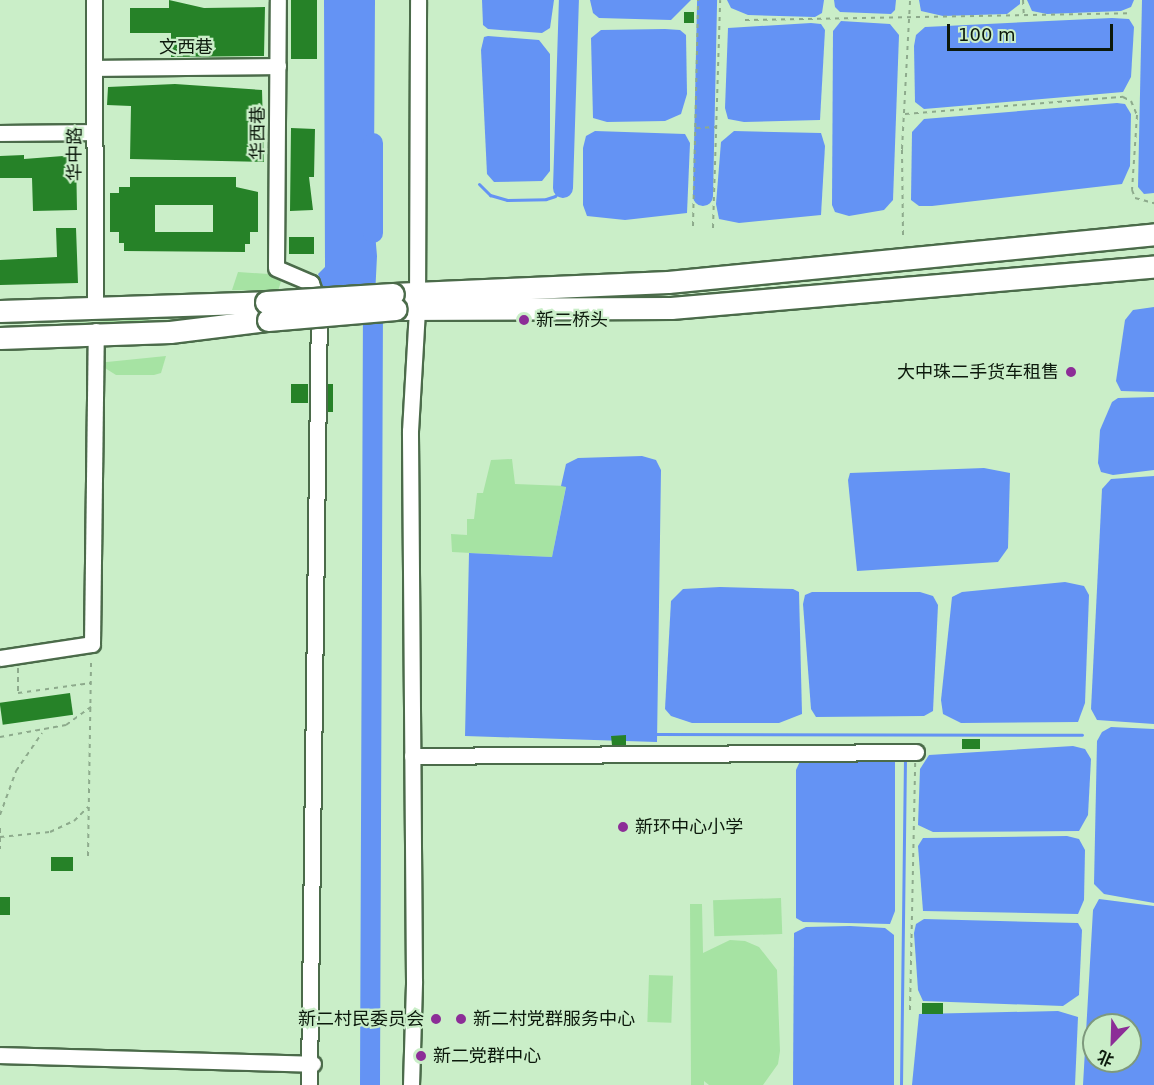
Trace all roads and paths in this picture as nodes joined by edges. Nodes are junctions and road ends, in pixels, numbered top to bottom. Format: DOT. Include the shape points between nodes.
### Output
graph roads {
  1 [pos="94,0"];
  2 [pos="278,0"];
  3 [pos="418,0"];
  4 [pos="698,0"];
  5 [pos="720,0"];
  6 [pos="910,0"];
  7 [pos="1023,0"];
  8 [pos="1130,14"];
  9 [pos="1024,17"];
  10 [pos="745,20"];
  11 [pos="909,20"];
  12 [pos="278,66"];
  13 [pos="94,68"];
  14 [pos="905,114"];
  15 [pos="717,127"];
  16 [pos="695,128"];
  17 [pos="94,132"];
  18 [pos="0,133"];
  19 [pos="1154,202"];
  20 [pos="693,226"];
  21 [pos="713,228"];
  22 [pos="1154,234"];
  23 [pos="903,235"];
  24 [pos="1154,267"];
  25 [pos="417,300"];
  26 [pos="95,308"];
  27 [pos="0,311"];
  28 [pos="267,311"];
  29 [pos="96,331"];
  30 [pos="0,338"];
  31 [pos="92,644"];
  32 [pos="19,655"];
  33 [pos="0,658"];
  34 [pos="91,683"];
  35 [pos="91,707"];
  36 [pos="43,732"];
  37 [pos="0,737"];
  38 [pos="916,752"];
  39 [pos="412,756"];
  40 [pos="89,807"];
  41 [pos="0,815"];
  42 [pos="0,828"];
  43 [pos="0,837"];
  44 [pos="0,849"];
  45 [pos="88,856"];
  46 [pos="910,1010"];
  47 [pos="0,1055"];
  48 [pos="313,1064"];
  49 [pos="309,1085"];
  50 [pos="411,1085"];
  1 -- 13 [label="street, 华中路"];
  2 -- 12 [label="street, 华西巷"];
  3 -- 25 [label="street"];
  4 -- 16 [label="path"];
  5 -- 15 [label="path"];
  6 -- 11 [label="path"];
  7 -- 9 [label="path"];
  8 -- 9 [label="path"];
  9 -- 11 [label="path"];
  10 -- 11 [label="path"];
  11 -- 14 [label="path"];
  12 -- 13 [label="street, 文西巷"];
  12 -- 49 [label="street, 华西巷" via="276,267 311,283 319,306"];
  13 -- 17 [label="street, 华中路"];
  14 -- 19 [label="path" via="1123,97 1131,101 1137,115 1132,190 1135,198"];
  14 -- 23 [label="path"];
  15 -- 16 [label="path"];
  15 -- 21 [label="path"];
  16 -- 20 [label="path"];
  17 -- 18 [label="street"];
  17 -- 26 [label="street, 华中路"];
  22 -- 25 [label="highway" via="669,282"];
  24 -- 25 [label="highway" via="671,308"];
  25 -- 28 [label="highway, bridge"];
  25 -- 39 [label="street" via="410,431"];
  26 -- 27 [label="highway"];
  26 -- 28 [label="highway"];
  28 -- 30 [label="highway" via="170,332"];
  29 -- 31 [label="street"];
  31 -- 32 [label="street"];
  31 -- 34 [label="path"];
  32 -- 33 [label="street"];
  32 -- 34 [label="path" via="18,693"];
  34 -- 35 [label="path"];
  35 -- 36 [label="path" via="66,725"];
  35 -- 40 [label="path"];
  36 -- 37 [label="path"];
  36 -- 41 [label="path" via="16,771"];
  38 -- 39 [label="street"];
  38 -- 46 [label="path" via="911,806"];
  39 -- 50 [label="street"];
  40 -- 43 [label="path" via="74,821 50,832"];
  40 -- 45 [label="path"];
  42 -- 43 [label="path"];
  43 -- 44 [label="path"];
  47 -- 48 [label="street"];
}
